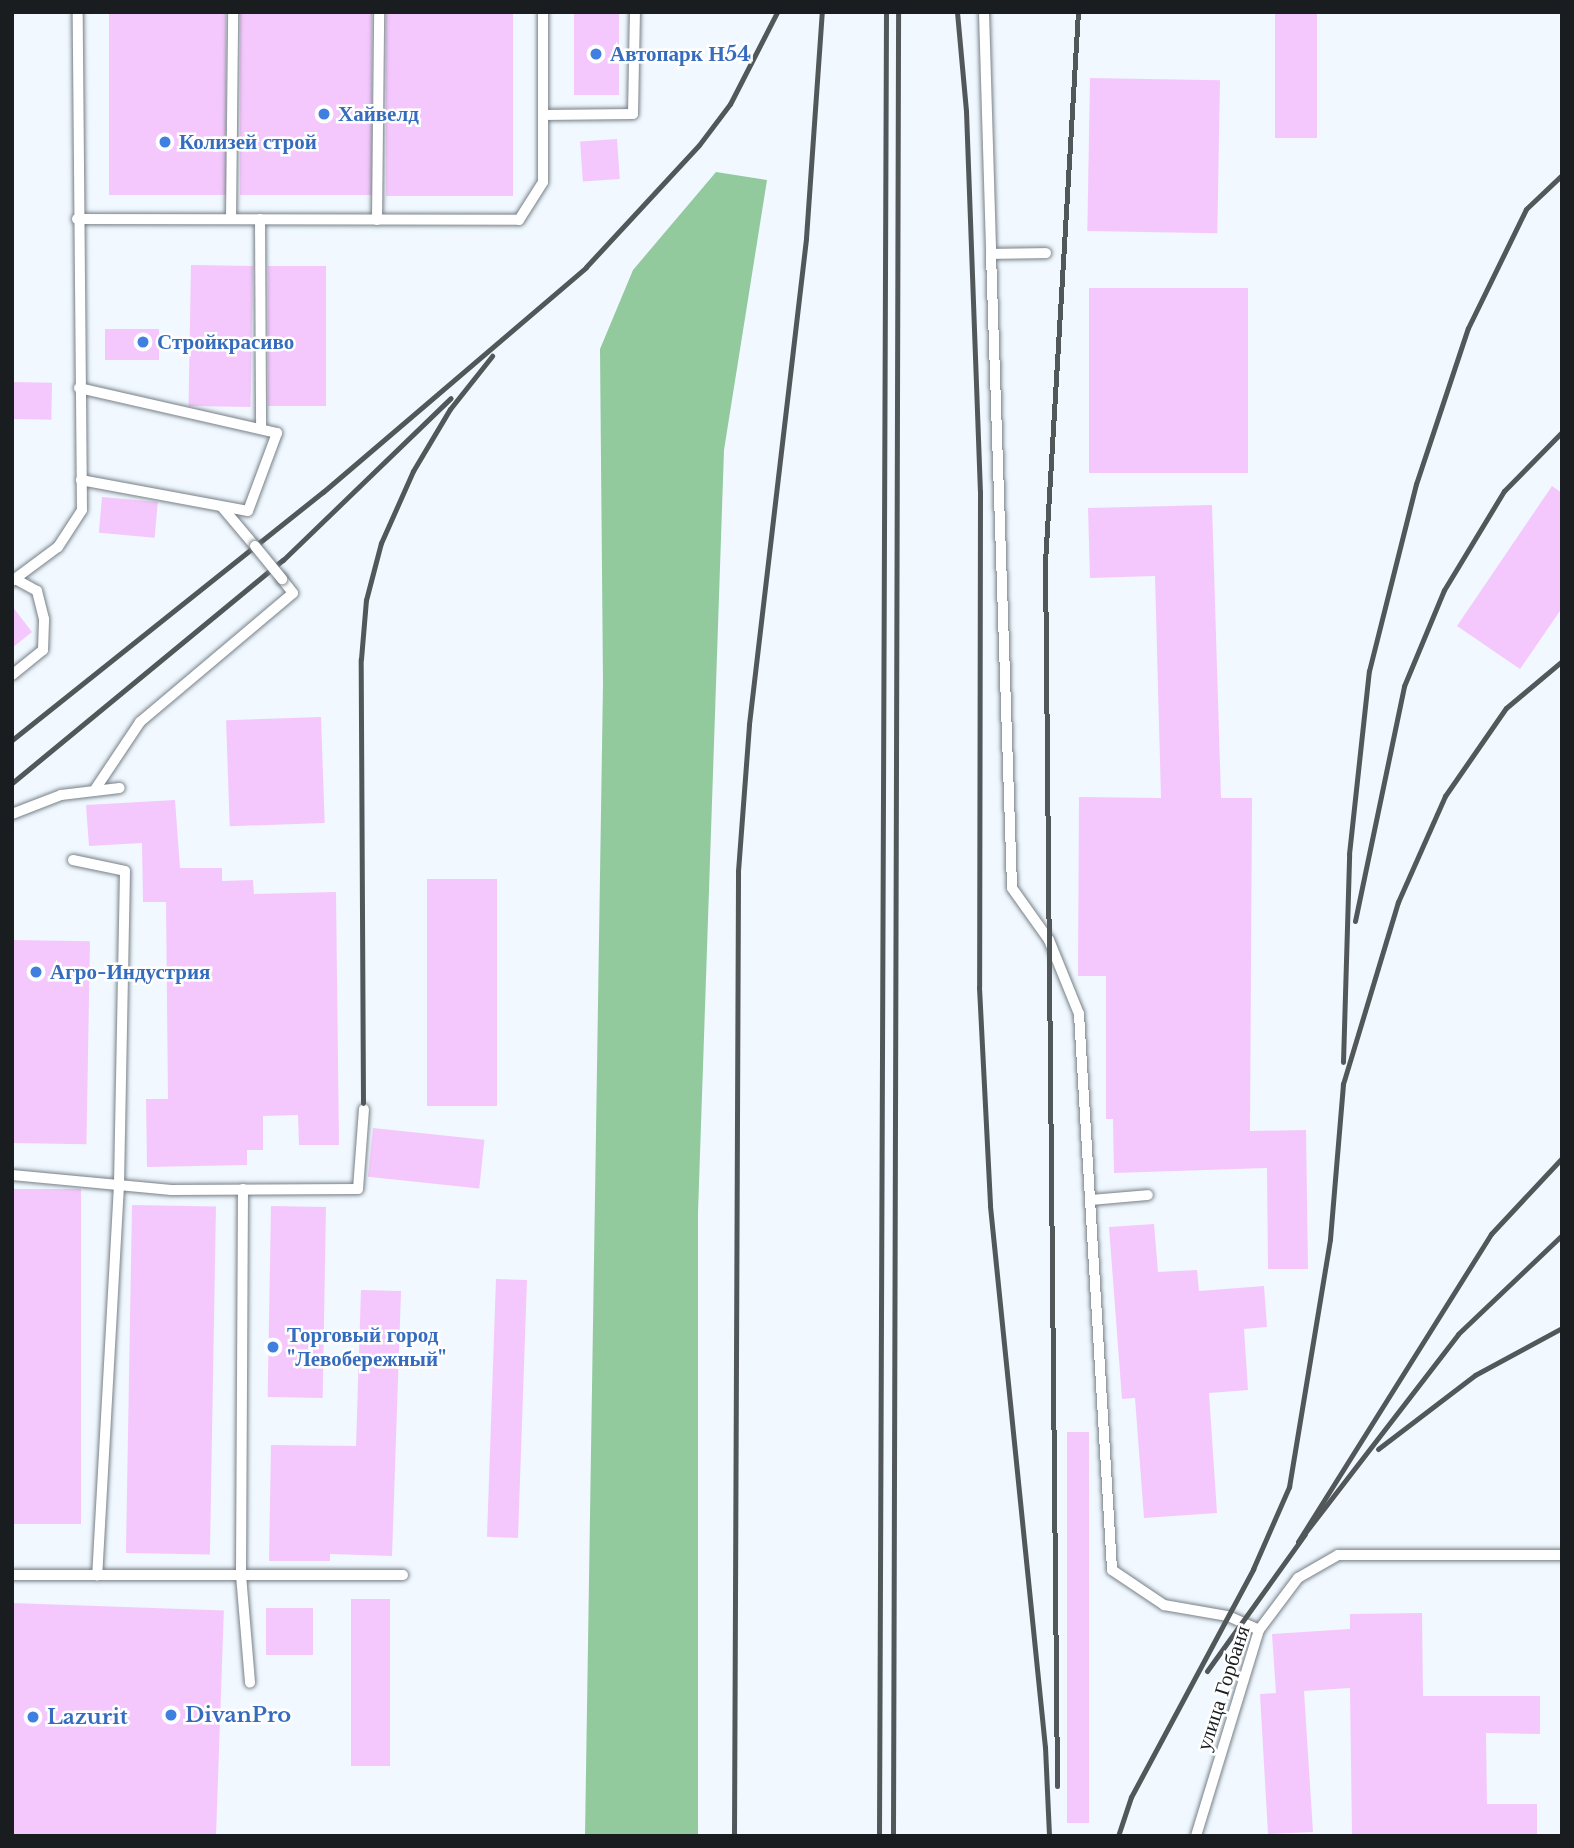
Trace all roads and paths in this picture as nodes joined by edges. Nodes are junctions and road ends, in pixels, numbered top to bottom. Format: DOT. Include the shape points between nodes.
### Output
graph roads {
  1 [pos="78,12"];
  2 [pos="233,12"];
  3 [pos="379,12"];
  4 [pos="543,12"];
  5 [pos="635,12"];
  6 [pos="984,12"];
  7 [pos="543,115"];
  8 [pos="77,219"];
  9 [pos="231,219"];
  10 [pos="260,219"];
  11 [pos="377,220"];
  12 [pos="1046,253"];
  13 [pos="990,254"];
  14 [pos="79,388"];
  15 [pos="261,429"];
  16 [pos="81,480"];
  17 [pos="221,506"];
  18 [pos="13,580"];
  19 [pos="12,675"];
  20 [pos="120,788"];
  21 [pos="94,791"];
  22 [pos="12,814"];
  23 [pos="73,860"];
  24 [pos="364,1109"];
  25 [pos="12,1175"];
  26 [pos="119,1185"];
  27 [pos="243,1189"];
  28 [pos="1148,1195"];
  29 [pos="1090,1199"];
  30 [pos="1562,1555"];
  31 [pos="12,1575"];
  32 [pos="97,1575"];
  33 [pos="241,1575"];
  34 [pos="403,1575"];
  35 [pos="1259,1630"];
  36 [pos="250,1683"];
  37 [pos="1196,1836"];
  1 -- 8 [label="lane"];
  2 -- 9 [label="lane"];
  3 -- 11 [label="lane"];
  4 -- 7 [label="lane"];
  5 -- 7 [label="lane" via="633,114"];
  6 -- 13 [label="lane"];
  7 -- 11 [label="lane" via="543,182 519,220"];
  8 -- 9 [label="lane"];
  8 -- 14 [label="lane"];
  9 -- 10 [label="lane"];
  10 -- 11 [label="lane"];
  10 -- 15 [label="lane"];
  12 -- 13 [label="lane"];
  13 -- 29 [label="lane" via="1012,888 1049,940 1079,1014"];
  14 -- 15 [label="lane"];
  14 -- 16 [label="lane"];
  15 -- 17 [label="lane" via="277,433 248,511"];
  16 -- 17 [label="lane"];
  16 -- 18 [label="lane" via="82,510 58,547"];
  17 -- 21 [label="lane, bridge" via="293,593 140,722"];
  18 -- 19 [label="lane" via="37,592 44,619 43,650"];
  20 -- 21 [label="lane"];
  21 -- 22 [label="lane" via="61,795"];
  23 -- 26 [label="lane" via="125,871"];
  24 -- 27 [label="lane" via="358,1189"];
  25 -- 26 [label="lane"];
  26 -- 27 [label="lane"];
  26 -- 32 [label="lane"];
  27 -- 33 [label="lane"];
  28 -- 29 [label="lane"];
  29 -- 35 [label="lane" via="1112,1570 1164,1605 1228,1616"];
  30 -- 35 [label="lane, улица Горбаня" via="1338,1555 1298,1578"];
  31 -- 32 [label="lane"];
  32 -- 33 [label="lane"];
  33 -- 34 [label="lane"];
  33 -- 36 [label="lane"];
  35 -- 37 [label="lane, улица Горбаня"];
}
